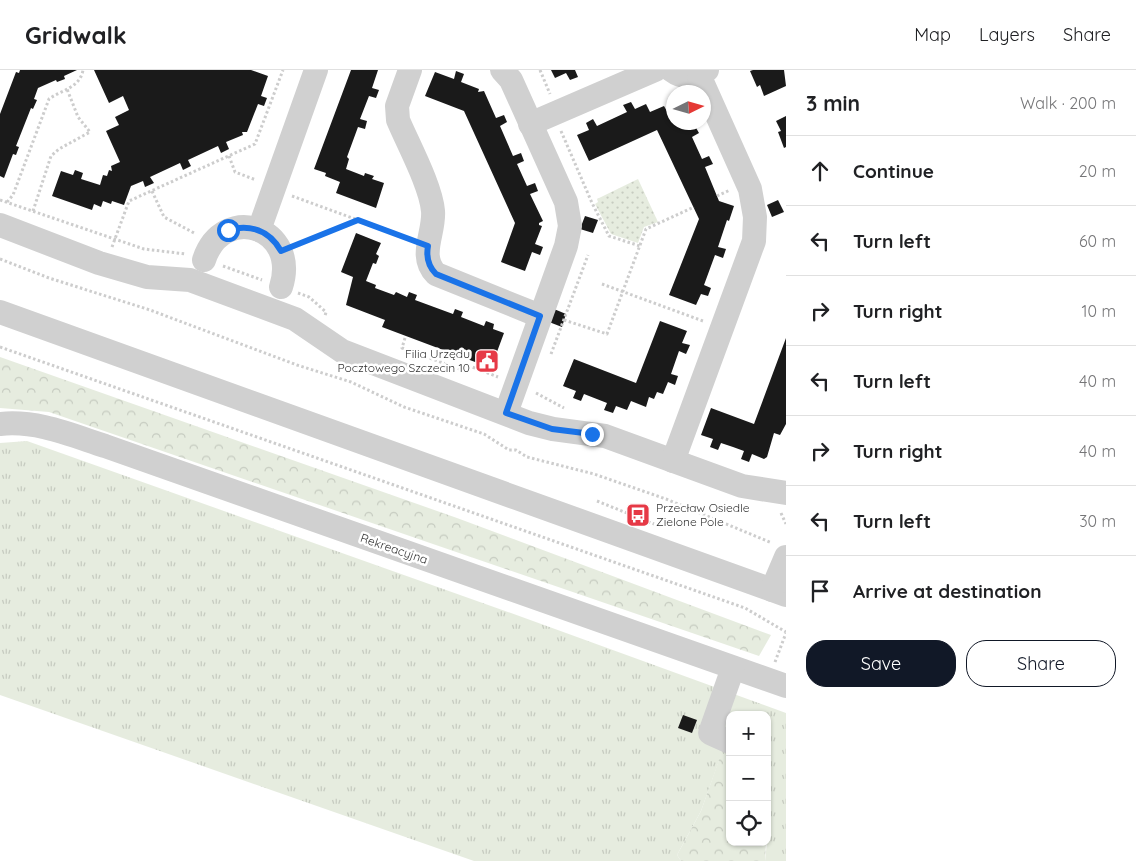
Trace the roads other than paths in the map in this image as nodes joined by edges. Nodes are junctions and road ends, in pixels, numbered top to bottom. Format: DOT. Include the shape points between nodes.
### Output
graph roads {
  1 [pos="316,70"];
  2 [pos="410,70"];
  3 [pos="502,70"];
  4 [pos="655,70"];
  5 [pos="671,70"];
  6 [pos="703,73"];
  7 [pos="530,124"];
  8 [pos="0,225"];
  9 [pos="259,230"];
  10 [pos="208,251"];
  11 [pos="280,286"];
  12 [pos="0,312"];
  13 [pos="540,316"];
  14 [pos="506,413"];
  15 [pos="0,424"];
  16 [pos="673,461"];
  17 [pos="786,493"];
  18 [pos="783,551"];
  19 [pos="779,592"];
  20 [pos="733,668"];
  21 [pos="786,686"];
  22 [pos="726,740"];
  1 -- 9 [label="street"];
  2 -- 13 [label="street" via="397,106 398,120 431,199 432,225 427,260 431,268 436,274"];
  3 -- 7 [label="street" via="511,80"];
  4 -- 7 [label="street"];
  5 -- 6 [label="street" via="685,77"];
  6 -- 16 [label="street" via="750,189 755,218 754,241"];
  7 -- 13 [label="street" via="566,202 570,226 566,246"];
  8 -- 14 [label="street" via="106,265 147,277 190,280 295,319 342,351"];
  9 -- 10 [label="street" via="243,227 228,230"];
  9 -- 11 [label="street" via="272,238 281,251 285,262"];
  12 -- 19 [label="street"];
  13 -- 14 [label="street"];
  14 -- 16 [label="street" via="552,429 605,436"];
  15 -- 20 [label="street, Rekreacyjna" via="51,428"];
  16 -- 17 [label="street" via="742,486"];
  18 -- 19 [label="street"];
  20 -- 21 [label="street, Rekreacyjna"];
  20 -- 22 [label="street" via="710,734"];
}
